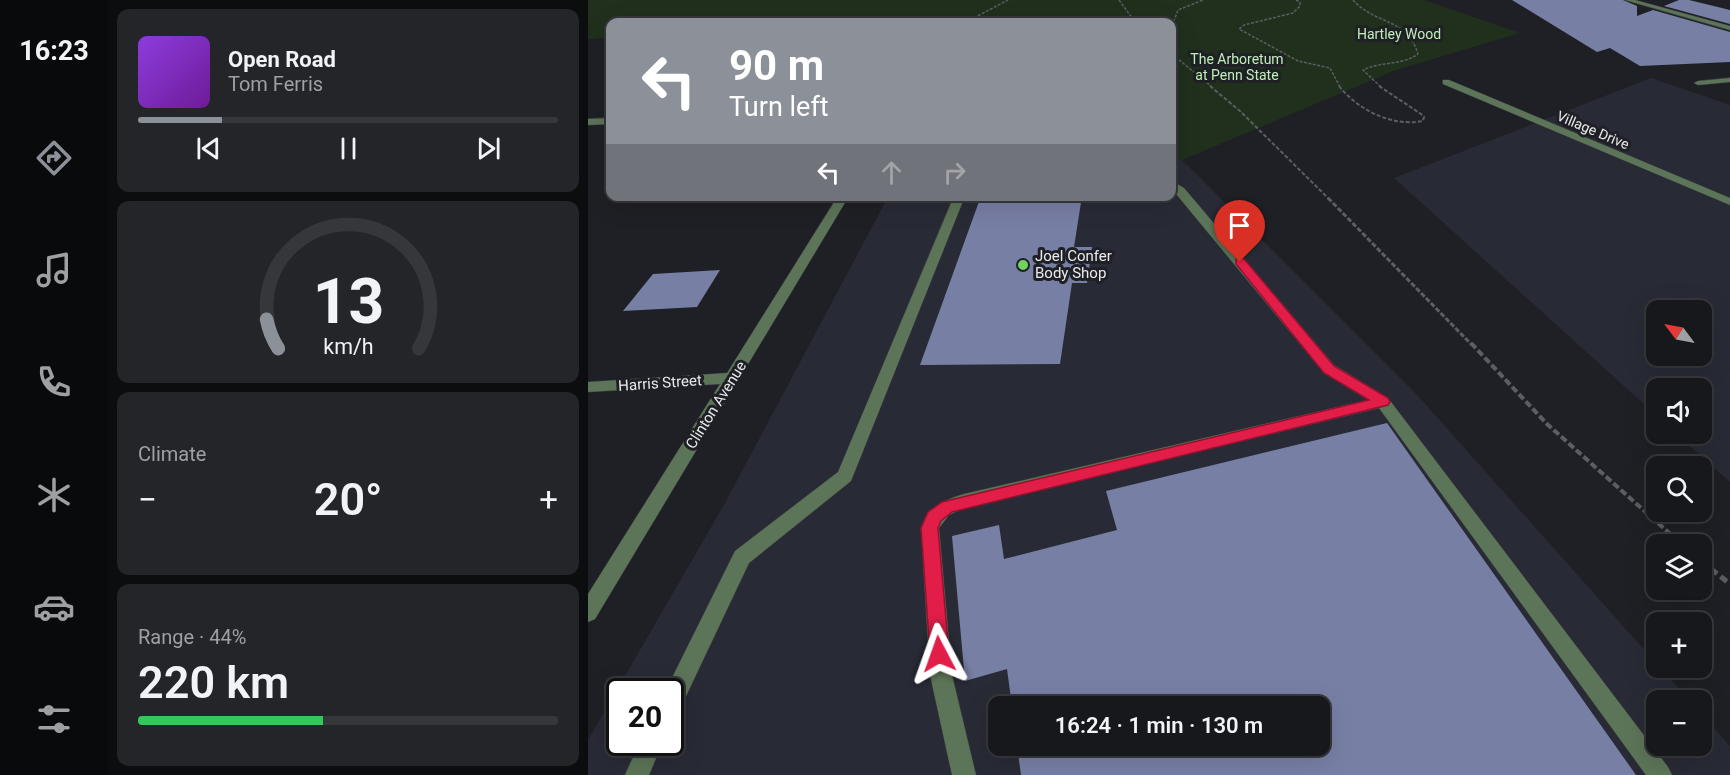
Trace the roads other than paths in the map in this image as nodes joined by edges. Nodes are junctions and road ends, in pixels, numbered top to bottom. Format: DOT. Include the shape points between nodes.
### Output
graph roads {
  1 [pos="1628,0"];
  2 [pos="1730,28"];
  3 [pos="1730,80"];
  4 [pos="1446,82"];
  5 [pos="1698,83"];
  6 [pos="606,121"];
  7 [pos="588,122"];
  8 [pos="1176,187"];
  9 [pos="841,201"];
  10 [pos="958,201"];
  11 [pos="1730,202"];
  12 [pos="732,378"];
  13 [pos="588,387"];
  14 [pos="1383,402"];
  15 [pos="588,612"];
  16 [pos="683,678"];
  17 [pos="646,756"];
  18 [pos="637,775"];
  19 [pos="964,775"];
  20 [pos="1660,775"];
  1 -- 2 [label="street"];
  3 -- 5 [label="street"];
  4 -- 11 [label="street, Village Drive"];
  6 -- 7 [label="street"];
  8 -- 14 [label="street" via="1329,369"];
  9 -- 12 [label="street, Clinton Avenue"];
  10 -- 16 [label="street" via="845,476 741,557"];
  12 -- 13 [label="street, Harris Street"];
  12 -- 15 [label="street, Clinton Avenue"];
  14 -- 19 [label="street" via="964,501 947,506 934,516 930,528 941,675"];
  14 -- 20 [label="street"];
  17 -- 18 [label="street"];
}
